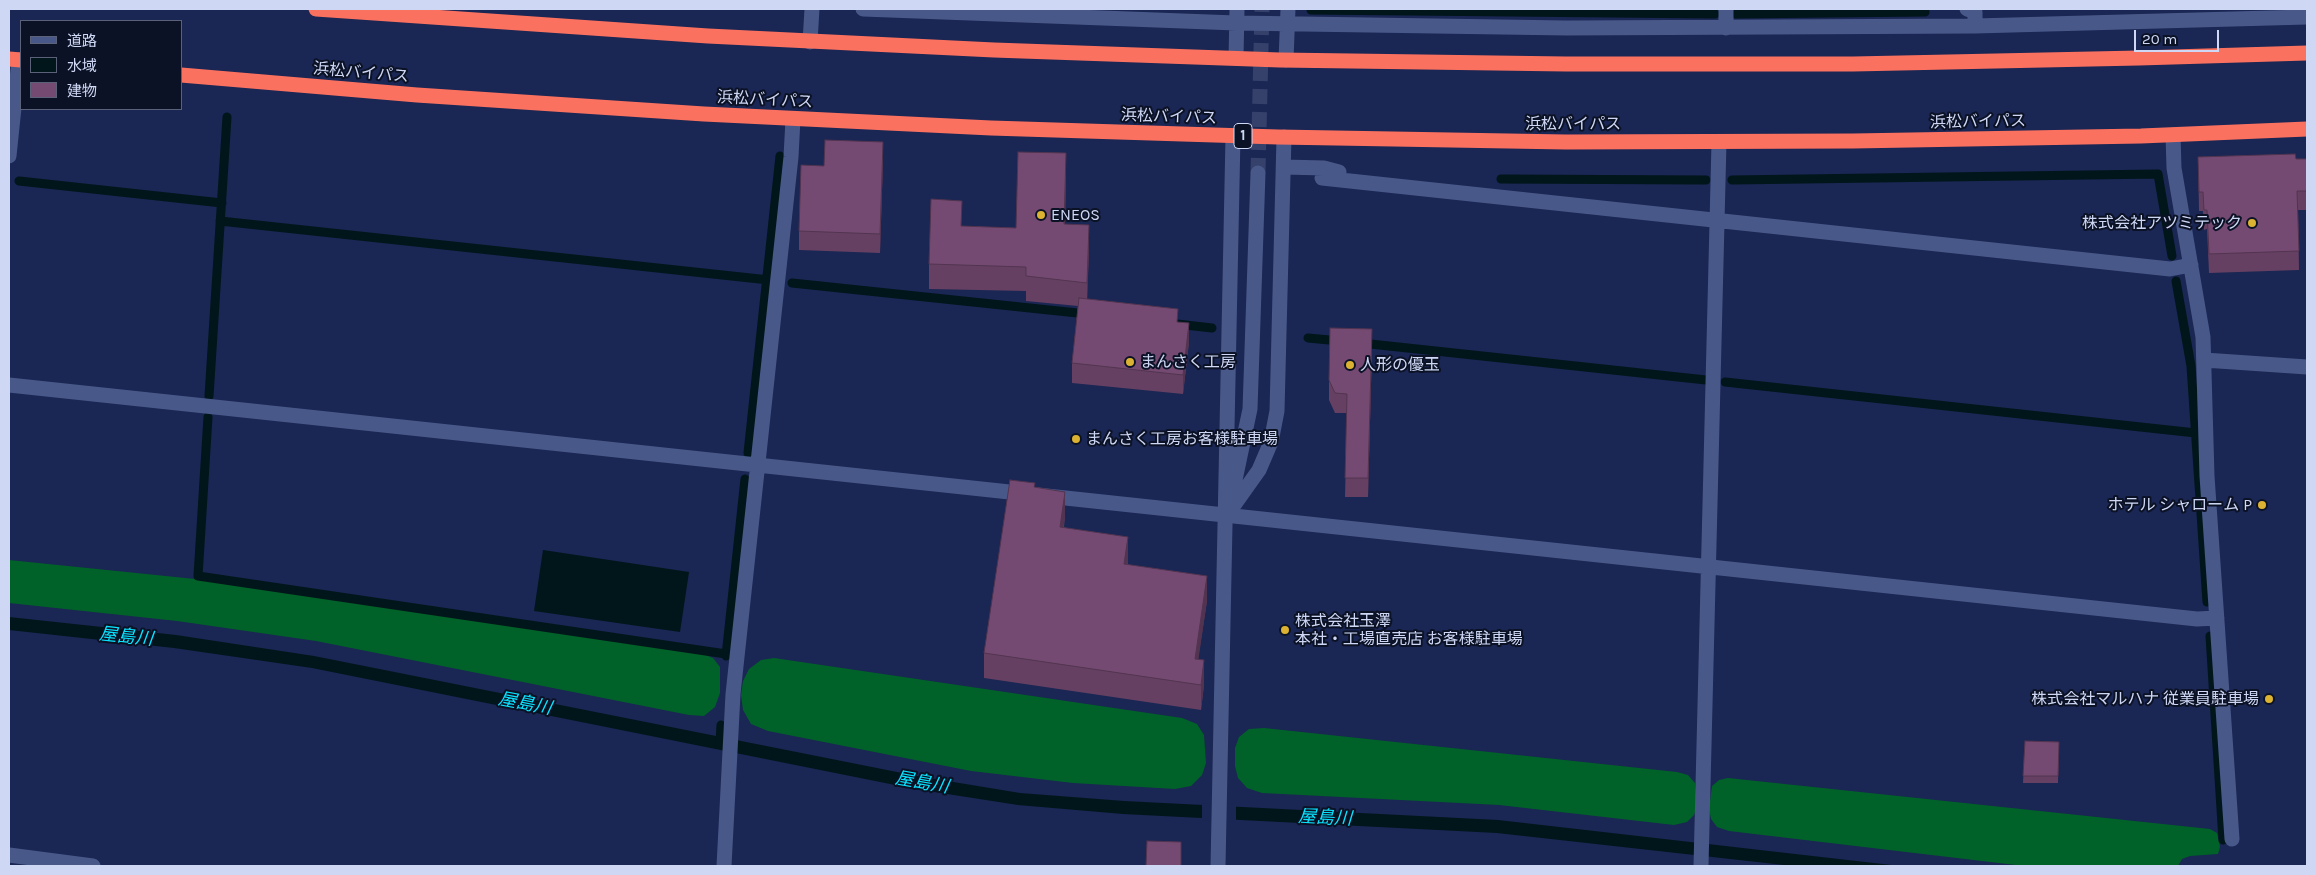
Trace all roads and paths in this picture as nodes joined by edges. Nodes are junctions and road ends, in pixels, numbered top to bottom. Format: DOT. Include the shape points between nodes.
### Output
graph roads {
  1 [pos="316,9"];
  2 [pos="812,9"];
  3 [pos="863,9"];
  4 [pos="1288,9"];
  5 [pos="1726,9"];
  6 [pos="1966,9"];
  7 [pos="1237,16"];
  8 [pos="2307,16"];
  9 [pos="1287,24"];
  10 [pos="1975,26"];
  11 [pos="1726,28"];
  12 [pos="810,42"];
  13 [pos="2307,53"];
  14 [pos="1236,58"];
  15 [pos="16,60"];
  16 [pos="1286,60"];
  17 [pos="182,75"];
  18 [pos="793,119"];
  19 [pos="2307,130"];
  20 [pos="2173,135"];
  21 [pos="1233,136"];
  22 [pos="1284,138"];
  23 [pos="1719,142"];
  24 [pos="9,156"];
  25 [pos="1284,167"];
  26 [pos="1258,173"];
  27 [pos="1322,178"];
  28 [pos="1376,184"];
  29 [pos="1718,220"];
  30 [pos="2191,265"];
  31 [pos="2204,360"];
  32 [pos="2307,367"];
  33 [pos="9,385"];
  34 [pos="758,465"];
  35 [pos="1227,515"];
  36 [pos="1709,567"];
  37 [pos="2217,618"];
  38 [pos="2232,839"];
  39 [pos="9,855"];
  40 [pos="93,866"];
  41 [pos="724,866"];
  42 [pos="1218,866"];
  43 [pos="1701,866"];
  1 -- 12 [label="highway"];
  2 -- 12 [label="street"];
  3 -- 7 [label="street"];
  4 -- 9 [label="street"];
  5 -- 11 [label="street"];
  6 -- 10 [label="street" via="1975,12"];
  7 -- 9 [label="street"];
  7 -- 14 [label="street"];
  8 -- 10 [label="street"];
  9 -- 11 [label="street"];
  9 -- 16 [label="street"];
  10 -- 11 [label="street"];
  12 -- 14 [label="highway"];
  13 -- 16 [label="highway" via="1843,64"];
  14 -- 16 [label="highway"];
  15 -- 24 [label="street"];
  17 -- 18 [label="highway, 浜松バイパス / 1"];
  18 -- 21 [label="highway, 浜松バイパス / 1"];
  18 -- 34 [label="street"];
  19 -- 20 [label="highway, 浜松バイパス / 1"];
  20 -- 23 [label="highway, 浜松バイパス / 1"];
  20 -- 30 [label="street" via="2174,168"];
  21 -- 22 [label="highway, 浜松バイパス / 1"];
  21 -- 35 [label="street" via="1224,477"];
  22 -- 23 [label="highway, 浜松バイパス / 1"];
  22 -- 25 [label="street"];
  23 -- 29 [label="street"];
  25 -- 28 [label="street" via="1324,168"];
  25 -- 35 [label="street" via="1277,411 1271,442 1258,470"];
  26 -- 35 [label="street" via="1250,408"];
  27 -- 28 [label="street"];
  28 -- 29 [label="street"];
  29 -- 30 [label="street" via="2170,268"];
  29 -- 36 [label="street"];
  30 -- 31 [label="street" via="2203,334"];
  31 -- 32 [label="street"];
  31 -- 37 [label="street" via="2207,476"];
  33 -- 34 [label="street"];
  34 -- 35 [label="street"];
  34 -- 41 [label="street" via="733,694"];
  35 -- 36 [label="street"];
  35 -- 42 [label="street"];
  36 -- 37 [label="street" via="2197,619"];
  36 -- 43 [label="street"];
  37 -- 38 [label="street"];
  39 -- 40 [label="street"];
}
